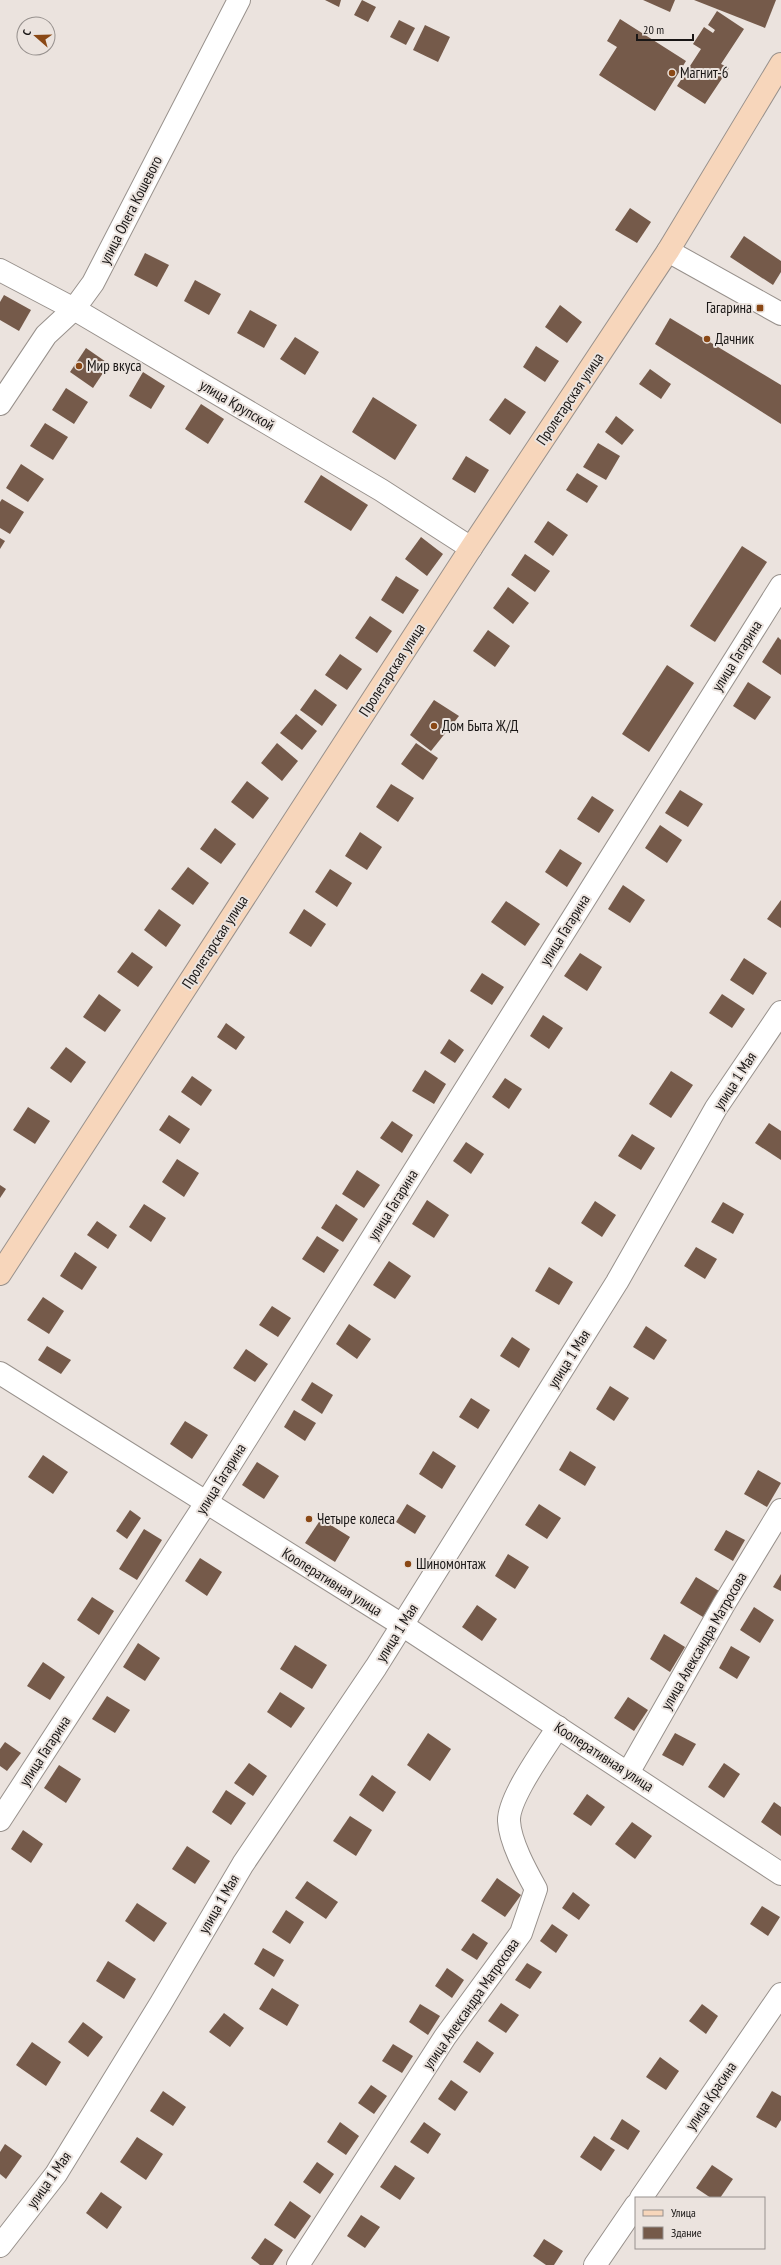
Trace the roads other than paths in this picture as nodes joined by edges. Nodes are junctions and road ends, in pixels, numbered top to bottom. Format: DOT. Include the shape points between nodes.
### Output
graph roads {
  1 [pos="239,0"];
  2 [pos="781,64"];
  3 [pos="668,251"];
  4 [pos="0,270"];
  5 [pos="74,309"];
  6 [pos="781,314"];
  7 [pos="0,404"];
  8 [pos="471,548"];
  9 [pos="781,586"];
  10 [pos="781,1012"];
  11 [pos="0,1274"];
  12 [pos="0,1373"];
  13 [pos="206,1503"];
  14 [pos="781,1510"];
  15 [pos="402,1625"];
  16 [pos="558,1727"];
  17 [pos="628,1773"];
  18 [pos="0,1820"];
  19 [pos="781,1874"];
  20 [pos="781,1994"];
  21 [pos="642,2197"];
  22 [pos="635,2206"];
  23 [pos="0,2246"];
  24 [pos="298,2265"];
  25 [pos="595,2265"];
  1 -- 5 [label="street, улица Олега Кошевого" via="97,276"];
  2 -- 3 [label="main road, Пролетарская улица"];
  3 -- 6 [label="street"];
  3 -- 8 [label="main road, Пролетарская улица"];
  4 -- 5 [label="street, улица Крупской"];
  5 -- 7 [label="street, улица Олега Кошевого" via="46,335"];
  5 -- 8 [label="street, улица Крупской" via="381,490"];
  8 -- 11 [label="main road, Пролетарская улица"];
  9 -- 13 [label="street, улица Гагарина"];
  10 -- 15 [label="street, улица 1 Мая" via="716,1108 617,1282"];
  12 -- 13 [label="street, Кооперативная улица"];
  13 -- 15 [label="street, Кооперативная улица"];
  13 -- 18 [label="street, улица Гагарина"];
  14 -- 17 [label="street, улица Александра Матросова" via="724,1604"];
  15 -- 16 [label="street, Кооперативная улица"];
  15 -- 23 [label="street, улица 1 Мая" via="243,1864 162,2003 56,2174"];
  16 -- 17 [label="street, Кооперативная улица"];
  16 -- 24 [label="street, улица Александра Матросова" via="519,1789 509,1821 520,1860 536,1889 521,1933 445,2037"];
  17 -- 19 [label="street, Кооперативная улица"];
  20 -- 21 [label="street, улица Красина"];
  22 -- 25 [label="street"];
}
